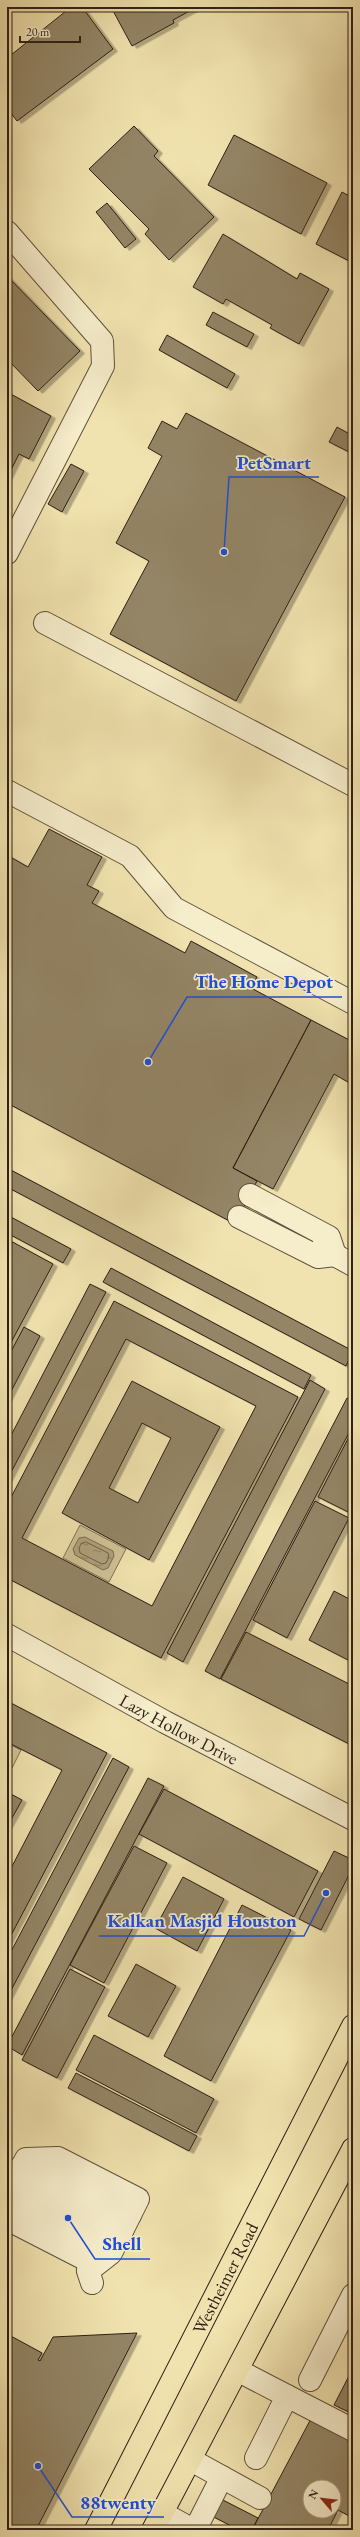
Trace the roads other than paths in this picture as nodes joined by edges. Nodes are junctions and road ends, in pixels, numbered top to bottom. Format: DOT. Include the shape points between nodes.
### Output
graph roads {
  1 [pos="7,232"];
  2 [pos="7,553"];
  3 [pos="45,623"];
  4 [pos="353,785"];
  5 [pos="7,791"];
  6 [pos="353,1003"];
  7 [pos="244,1206"];
  8 [pos="344,1260"];
  9 [pos="7,1634"];
  10 [pos="353,1819"];
  11 [pos="353,2026"];
  12 [pos="353,2149"];
  13 [pos="12,2185"];
  14 [pos="7,2219"];
  15 [pos="120,2236"];
  16 [pos="92,2283"];
  17 [pos="353,2295"];
  18 [pos="239,2371"];
  19 [pos="310,2380"];
  20 [pos="287,2396"];
  21 [pos="353,2430"];
  22 [pos="256,2458"];
  23 [pos="191,2460"];
  24 [pos="222,2478"];
  25 [pos="260,2498"];
  26 [pos="158,2522"];
  27 [pos="96,2530"];
  28 [pos="194,2530"];
  1 -- 2 [label="street" via="102,342 103,366"];
  3 -- 4 [label="street"];
  5 -- 6 [label="street" via="130,856 174,908"];
  7 -- 8 [label="street"];
  9 -- 10 [label="street, Lazy Hollow Drive" via="165,1722"];
  11 -- 27 [label="main road, Westheimer Road"];
  12 -- 18 [label="main road"];
  13 -- 15 [label="street" via="92,2241"];
  13 -- 15 [label="street" via="26,2159 58,2158 138,2199"];
  14 -- 15 [label="street" via="82,2258"];
  15 -- 16 [label="street" via="88,2271"];
  17 -- 19 [label="street"];
  18 -- 20 [label="street"];
  18 -- 23 [label="main road"];
  20 -- 21 [label="street"];
  20 -- 22 [label="street"];
  23 -- 24 [label="street"];
  23 -- 26 [label="main road"];
  24 -- 25 [label="street"];
  24 -- 28 [label="street"];
  26 -- 28 [label="street"];
}
